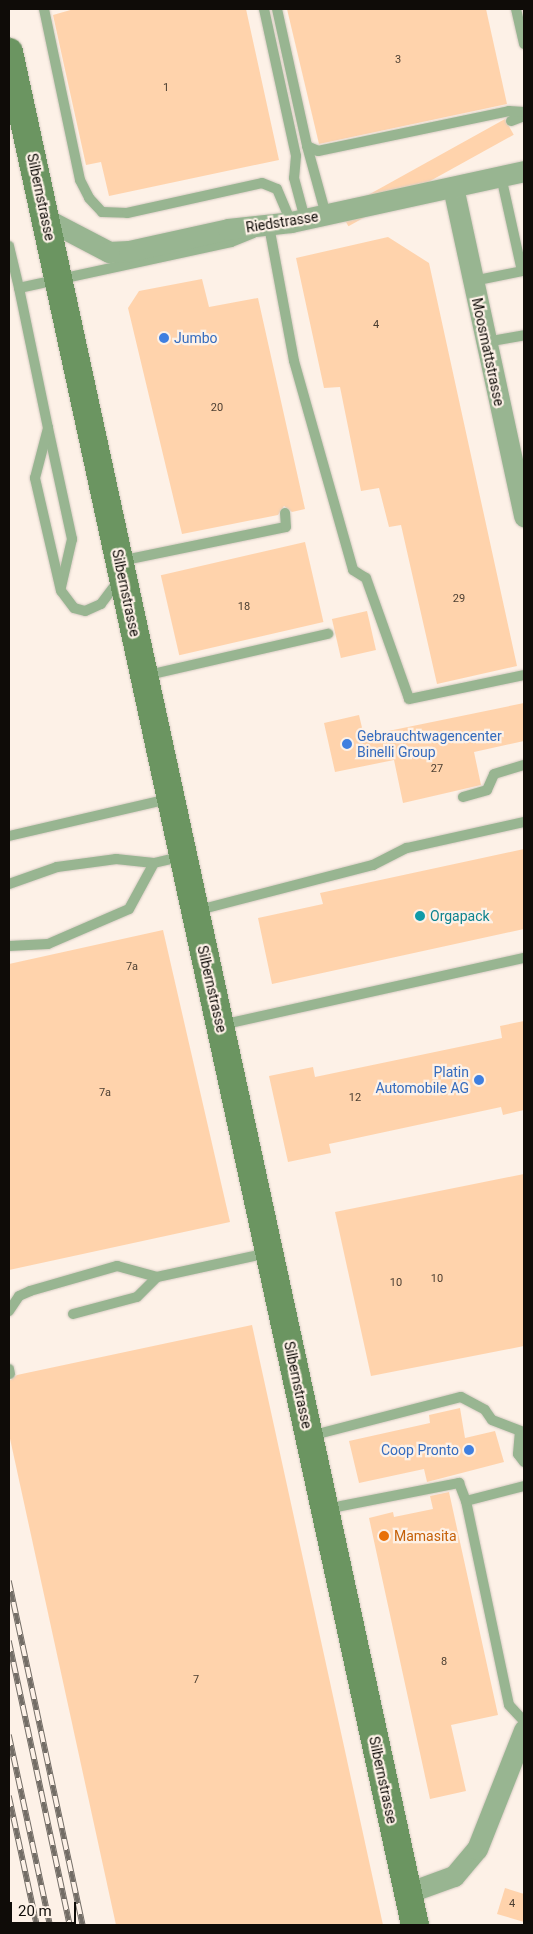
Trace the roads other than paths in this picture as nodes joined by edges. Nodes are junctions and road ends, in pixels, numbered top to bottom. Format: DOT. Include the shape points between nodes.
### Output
graph roads {
  1 [pos="44,9"];
  2 [pos="264,9"];
  3 [pos="277,9"];
  4 [pos="516,9"];
  5 [pos="524,44"];
  6 [pos="9,52"];
  7 [pos="524,112"];
  8 [pos="524,116"];
  9 [pos="511,122"];
  10 [pos="307,146"];
  11 [pos="524,171"];
  12 [pos="501,176"];
  13 [pos="453,188"];
  14 [pos="326,215"];
  15 [pos="46,219"];
  16 [pos="298,220"];
  17 [pos="269,226"];
  18 [pos="9,246"];
  19 [pos="60,280"];
  20 [pos="473,281"];
  21 [pos="18,288"];
  22 [pos="524,335"];
  23 [pos="486,342"];
  24 [pos="48,428"];
  25 [pos="521,483"];
  26 [pos="524,511"];
  27 [pos="285,513"];
  28 [pos="120,568"];
  29 [pos="61,591"];
  30 [pos="328,634"];
  31 [pos="524,675"];
  32 [pos="143,676"];
  33 [pos="524,765"];
  34 [pos="463,797"];
  35 [pos="168,799"];
  36 [pos="524,822"];
  37 [pos="9,836"];
  38 [pos="181,857"];
  39 [pos="154,864"];
  40 [pos="9,884"];
  41 [pos="194,911"];
  42 [pos="9,946"];
  43 [pos="524,958"];
  44 [pos="220,1025"];
  45 [pos="269,1253"];
  46 [pos="157,1276"];
  47 [pos="9,1311"];
  48 [pos="73,1314"];
  49 [pos="309,1436"];
  50 [pos="524,1462"];
  51 [pos="524,1486"];
  52 [pos="466,1501"];
  53 [pos="325,1509"];
  54 [pos="524,1721"];
  55 [pos="524,1730"];
  56 [pos="407,1892"];
  57 [pos="415,1925"];
  1 -- 16 [label="lane" via="80,180 89,198 102,212 127,213 262,183 277,188"];
  2 -- 16 [label="lane" via="296,156 294,178"];
  3 -- 10 [label="lane"];
  4 -- 5 [label="lane"];
  6 -- 15 [label="street, Silbernstrasse"];
  7 -- 10 [label="lane" via="509,111 318,151"];
  8 -- 9 [label="lane"];
  10 -- 14 [label="lane"];
  11 -- 12 [label="street, Riedstrasse"];
  12 -- 13 [label="street, Riedstrasse"];
  12 -- 20 [label="lane" via="522,271"];
  13 -- 14 [label="street, Riedstrasse"];
  13 -- 20 [label="street, Moosmattstrasse"];
  14 -- 16 [label="street, Riedstrasse"];
  15 -- 17 [label="street, Riedstrasse" via="109,252 129,251 228,229"];
  15 -- 19 [label="street, Silbernstrasse"];
  16 -- 17 [label="street, Riedstrasse"];
  17 -- 19 [label="lane" via="231,242"];
  17 -- 31 [label="lane" via="294,361 353,570 366,578 409,699"];
  18 -- 21 [label="lane"];
  19 -- 21 [label="lane"];
  19 -- 28 [label="street, Silbernstrasse"];
  20 -- 23 [label="street, Moosmattstrasse"];
  21 -- 24 [label="lane"];
  22 -- 23 [label="lane"];
  23 -- 25 [label="street, Moosmattstrasse"];
  24 -- 29 [label="lane" via="72,539"];
  24 -- 29 [label="lane" via="35,478"];
  25 -- 26 [label="street, Moosmattstrasse"];
  27 -- 28 [label="lane" via="286,526"];
  28 -- 29 [label="lane" via="101,604 91,610 74,608"];
  28 -- 32 [label="street, Silbernstrasse"];
  30 -- 32 [label="lane"];
  32 -- 35 [label="street, Silbernstrasse"];
  33 -- 34 [label="lane" via="494,774 487,790"];
  35 -- 37 [label="lane"];
  35 -- 38 [label="street, Silbernstrasse"];
  36 -- 41 [label="lane" via="407,848 373,865"];
  38 -- 39 [label="lane"];
  38 -- 41 [label="street, Silbernstrasse"];
  39 -- 40 [label="lane" via="116,859 57,867"];
  39 -- 42 [label="lane" via="128,909 48,944"];
  41 -- 44 [label="street, Silbernstrasse"];
  43 -- 44 [label="lane"];
  44 -- 45 [label="street, Silbernstrasse"];
  45 -- 46 [label="lane"];
  45 -- 49 [label="street, Silbernstrasse"];
  46 -- 47 [label="lane" via="117,1266 30,1291 19,1296"];
  46 -- 48 [label="lane" via="137,1297"];
  49 -- 50 [label="lane" via="461,1397 485,1410 492,1420 520,1431 518,1454"];
  49 -- 53 [label="street, Silbernstrasse"];
  51 -- 52 [label="lane"];
  52 -- 53 [label="lane" via="459,1483"];
  52 -- 54 [label="lane" via="509,1705"];
  53 -- 56 [label="street, Silbernstrasse"];
  55 -- 56 [label="street" via="477,1849 454,1876"];
  56 -- 57 [label="street, Silbernstrasse"];
}
